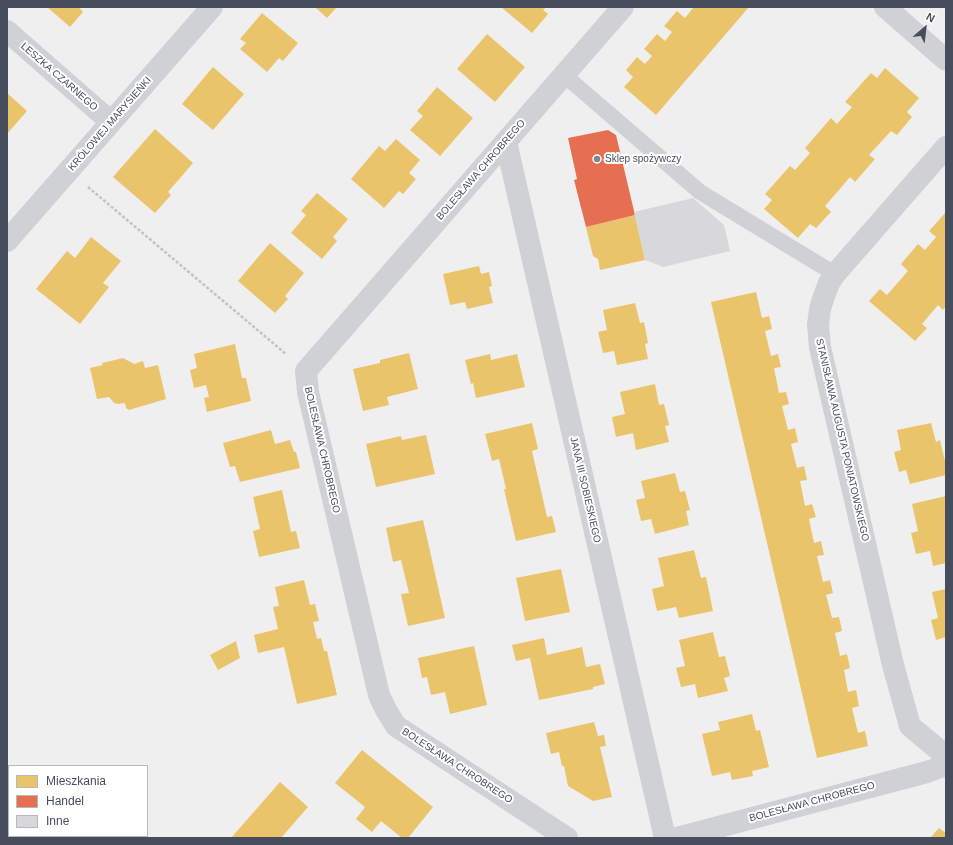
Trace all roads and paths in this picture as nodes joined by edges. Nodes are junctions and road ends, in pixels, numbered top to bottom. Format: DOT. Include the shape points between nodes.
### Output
graph roads {
  1 [pos="212,7"];
  2 [pos="623,7"];
  3 [pos="885,7"];
  4 [pos="7,31"];
  5 [pos="946,60"];
  6 [pos="564,75"];
  7 [pos="111,122"];
  8 [pos="506,142"];
  9 [pos="946,147"];
  10 [pos="69,171"];
  11 [pos="7,241"];
  12 [pos="835,274"];
  13 [pos="306,371"];
  14 [pos="946,756"];
  15 [pos="946,765"];
  16 [pos="568,838"];
  17 [pos="665,838"];
  18 [pos="677,838"];
  1 -- 7 [label="street, KRÓLOWEJ MARYSIEŃKI"];
  2 -- 6 [label="street, BOLESŁAWA CHROBREGO"];
  3 -- 5 [label="street"];
  4 -- 7 [label="street, LESZKA CZARNEGO"];
  6 -- 8 [label="street, BOLESŁAWA CHROBREGO"];
  6 -- 12 [label="lane" via="700,192"];
  7 -- 10 [label="street, KRÓLOWEJ MARYSIEŃKI"];
  8 -- 13 [label="street, BOLESŁAWA CHROBREGO"];
  8 -- 17 [label="street, JANA III SOBIESKIEGO"];
  9 -- 12 [label="street, STANISŁAWA AUGUSTA PONIATOWSKIEGO"];
  10 -- 11 [label="street, KRÓLOWEJ MARYSIEŃKI"];
  10 -- 13 [label="path"];
  12 -- 14 [label="street, STANISŁAWA AUGUSTA PONIATOWSKIEGO" via="820,309 820,347 893,665 910,726"];
  13 -- 16 [label="street, BOLESŁAWA CHROBREGO" via="308,392 380,695 386,710 396,726"];
  15 -- 18 [label="street, BOLESŁAWA CHROBREGO"];
}
